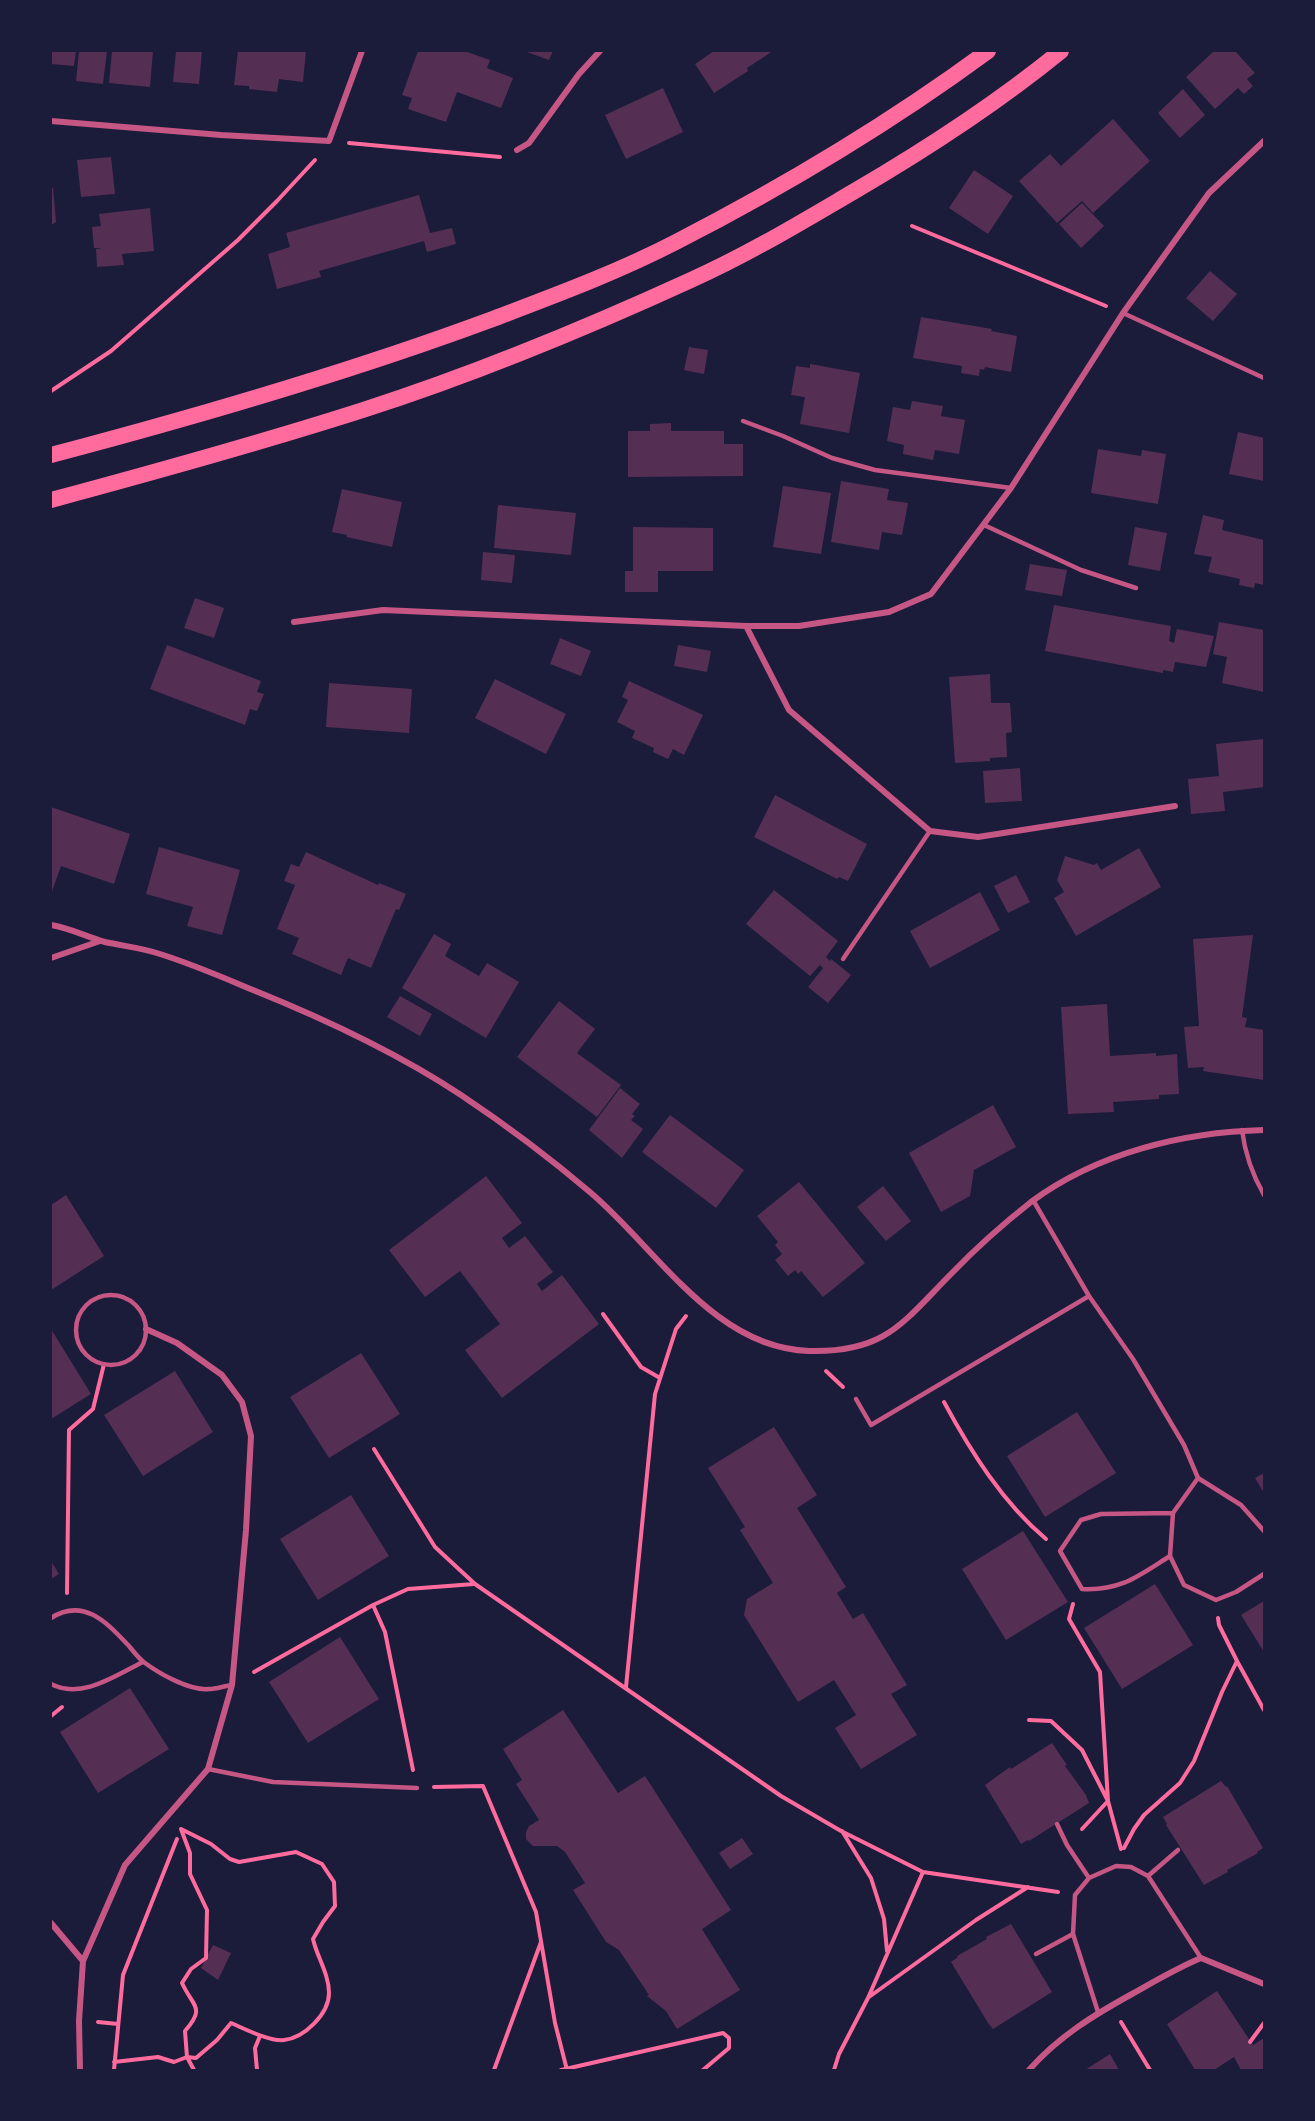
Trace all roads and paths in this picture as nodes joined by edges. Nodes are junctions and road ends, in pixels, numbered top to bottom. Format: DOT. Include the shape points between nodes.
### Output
graph roads {
  1 [pos="362,51"];
  2 [pos="600,51"];
  3 [pos="988,51"];
  4 [pos="1062,51"];
  5 [pos="51,121"];
  6 [pos="329,141"];
  7 [pos="1264,141"];
  8 [pos="347,143"];
  9 [pos="517,150"];
  10 [pos="912,226"];
  11 [pos="1123,313"];
  12 [pos="1264,378"];
  13 [pos="51,391"];
  14 [pos="743,421"];
  15 [pos="51,455"];
  16 [pos="1011,488"];
  17 [pos="51,500"];
  18 [pos="984,525"];
  19 [pos="1137,588"];
  20 [pos="294,622"];
  21 [pos="746,626"];
  22 [pos="1175,806"];
  23 [pos="930,831"];
  24 [pos="51,925"];
  25 [pos="100,940"];
  26 [pos="51,958"];
  27 [pos="843,958"];
  28 [pos="1242,1130"];
  29 [pos="1264,1130"];
  30 [pos="1264,1195"];
  31 [pos="1033,1200"];
  32 [pos="1089,1296"];
  33 [pos="698,1299"];
  34 [pos="603,1314"];
  35 [pos="146,1329"];
  36 [pos="803,1351"];
  37 [pos="104,1364"];
  38 [pos="660,1378"];
  39 [pos="935,1385"];
  40 [pos="856,1399"];
  41 [pos="374,1449"];
  42 [pos="1198,1478"];
  43 [pos="1173,1513"];
  44 [pos="1264,1531"];
  45 [pos="1060,1551"];
  46 [pos="1170,1556"];
  47 [pos="1264,1574"];
  48 [pos="475,1584"];
  49 [pos="1082,1589"];
  50 [pos="1216,1600"];
  51 [pos="374,1605"];
  52 [pos="66,1610"];
  53 [pos="51,1618"];
  54 [pos="1237,1661"];
  55 [pos="143,1662"];
  56 [pos="51,1684"];
  57 [pos="232,1685"];
  58 [pos="626,1688"];
  59 [pos="1264,1710"];
  60 [pos="1029,1720"];
  61 [pos="208,1769"];
  62 [pos="417,1788"];
  63 [pos="1108,1801"];
  64 [pos="186,1819"];
  65 [pos="1057,1824"];
  66 [pos="181,1829"];
  67 [pos="841,1831"];
  68 [pos="1067,1845"];
  69 [pos="1179,1850"];
  70 [pos="923,1872"];
  71 [pos="1148,1876"];
  72 [pos="1089,1878"];
  73 [pos="1029,1887"];
  74 [pos="1075,1895"];
  75 [pos="51,1923"];
  76 [pos="1073,1934"];
  77 [pos="541,1941"];
  78 [pos="887,1953"];
  79 [pos="1036,1954"];
  80 [pos="1201,1958"];
  81 [pos="82,1961"];
  82 [pos="1264,1984"];
  83 [pos="868,1998"];
  84 [pos="1111,2006"];
  85 [pos="1098,2012"];
  86 [pos="1264,2023"];
  87 [pos="260,2036"];
  88 [pos="1250,2042"];
  89 [pos="187,2057"];
  90 [pos="114,2062"];
  91 [pos="567,2069"];
  92 [pos="80,2070"];
  93 [pos="114,2070"];
  94 [pos="194,2070"];
  95 [pos="257,2070"];
  96 [pos="494,2070"];
  97 [pos="561,2070"];
  98 [pos="703,2070"];
  99 [pos="834,2070"];
  100 [pos="1029,2070"];
  101 [pos="1150,2070"];
  1 -- 6 [label="street"];
  2 -- 9 [label="street" via="529,143"];
  3 -- 15 [label="highway" via="880,127 774,188 675,243 567,291 348,369"];
  4 -- 17 [label="highway" via="904,162 693,279 468,374 364,410"];
  5 -- 6 [label="street"];
  6 -- 13 [label="path" via="302,175 238,240 111,351"];
  7 -- 11 [label="street" via="1209,193"];
  8 -- 9 [label="path" via="487,157 504,157"];
  10 -- 11 [label="path"];
  11 -- 12 [label="lane"];
  11 -- 16 [label="street"];
  14 -- 16 [label="lane" via="832,458 875,470"];
  16 -- 18 [label="street"];
  18 -- 19 [label="lane" via="1081,570"];
  18 -- 21 [label="street" via="931,594 889,612 799,626"];
  20 -- 21 [label="street" via="383,610"];
  21 -- 23 [label="street" via="789,710"];
  22 -- 23 [label="street" via="978,837"];
  23 -- 27 [label="lane"];
  24 -- 25 [label="street"];
  25 -- 26 [label="street"];
  25 -- 33 [label="street" via="159,953 309,1013 376,1045 441,1083 534,1147 594,1195"];
  28 -- 29 [label="street"];
  28 -- 30 [label="lane" via="1251,1171"];
  28 -- 31 [label="street" via="1144,1147 1097,1164"];
  31 -- 32 [label="lane"];
  31 -- 36 [label="street" via="991,1234 914,1314 891,1332 851,1348"];
  32 -- 39 [label="lane"];
  32 -- 42 [label="lane" via="1133,1359 1184,1445"];
  33 -- 36 [label="street" via="748,1336"];
  33 -- 38 [label="path" via="676,1329"];
  34 -- 38 [label="path" via="641,1367"];
  35 -- 37 [label="lane" via="145,1340 134,1357 114,1365"];
  35 -- 37 [label="lane" via="138,1307 123,1298 106,1295 94,1299 85,1307 76,1329 84,1351"];
  35 -- 57 [label="street" via="177,1343 222,1375 242,1402 251,1436"];
  36 -- 40 [label="path"];
  37 -- 52 [label="path" via="93,1409 69,1430"];
  38 -- 58 [label="path" via="648,1452"];
  39 -- 40 [label="lane" via="871,1425"];
  39 -- 45 [label="path" via="968,1447 1026,1522"];
  41 -- 48 [label="path" via="435,1547"];
  42 -- 43 [label="lane"];
  42 -- 44 [label="lane" via="1241,1505"];
  43 -- 45 [label="lane" via="1101,1514 1082,1520"];
  43 -- 46 [label="lane"];
  45 -- 49 [label="lane"];
  46 -- 49 [label="lane" via="1124,1584 1100,1590"];
  46 -- 50 [label="lane" via="1184,1585"];
  47 -- 50 [label="lane"];
  48 -- 51 [label="path" via="408,1589"];
  48 -- 58 [label="path"];
  49 -- 63 [label="path" via="1070,1619 1100,1671"];
  50 -- 54 [label="path" via="1219,1625"];
  51 -- 57 [label="path"];
  51 -- 62 [label="path" via="385,1632"];
  52 -- 53 [label="lane"];
  52 -- 55 [label="lane" via="94,1615"];
  54 -- 59 [label="path"];
  54 -- 63 [label="path" via="1180,1783 1144,1815 1122,1852"];
  55 -- 56 [label="lane" via="80,1690"];
  55 -- 57 [label="lane" via="181,1684 207,1690"];
  57 -- 61 [label="street"];
  58 -- 67 [label="path" via="781,1796"];
  60 -- 63 [label="path" via="1051,1721 1082,1749"];
  61 -- 62 [label="lane" via="273,1782"];
  61 -- 81 [label="street" via="125,1865"];
  62 -- 77 [label="path" via="483,1786 536,1912"];
  63 -- 68 [label="path"];
  64 -- 66 [label="path"];
  65 -- 68 [label="lane"];
  66 -- 87 [label="path" via="239,1862 296,1852 322,1864 334,1882 335,1906 313,1939 330,1993 322,2014 308,2030 284,2040"];
  66 -- 89 [label="path" via="190,1853 190,1874 207,1910 206,1958 191,1969 182,1983 197,2008 196,2018 186,2031"];
  66 -- 90 [label="path" via="123,1975"];
  67 -- 70 [label="path"];
  67 -- 78 [label="path" via="871,1878 884,1919"];
  68 -- 72 [label="lane"];
  69 -- 71 [label="lane"];
  70 -- 73 [label="path"];
  70 -- 78 [label="path"];
  71 -- 72 [label="lane" via="1131,1867 1116,1866"];
  71 -- 80 [label="lane"];
  72 -- 74 [label="lane"];
  73 -- 74 [label="path"];
  73 -- 83 [label="path"];
  74 -- 76 [label="lane"];
  75 -- 81 [label="street"];
  76 -- 79 [label="lane"];
  76 -- 85 [label="lane"];
  77 -- 91 [label="path"];
  77 -- 96 [label="path"];
  78 -- 83 [label="path"];
  80 -- 82 [label="street"];
  80 -- 84 [label="street"];
  81 -- 92 [label="street"];
  83 -- 99 [label="path"];
  84 -- 85 [label="street"];
  84 -- 101 [label="path"];
  85 -- 100 [label="street" via="1046,2051"];
  86 -- 88 [label="path"];
  87 -- 89 [label="path" via="231,2023 196,2058"];
  87 -- 95 [label="path" via="255,2048"];
  89 -- 90 [label="path" via="174,2062 158,2057"];
  89 -- 94 [label="path"];
  90 -- 93 [label="path"];
  91 -- 97 [label="path"];
  91 -- 98 [label="path" via="723,2032 729,2038 729,2048"];
}
